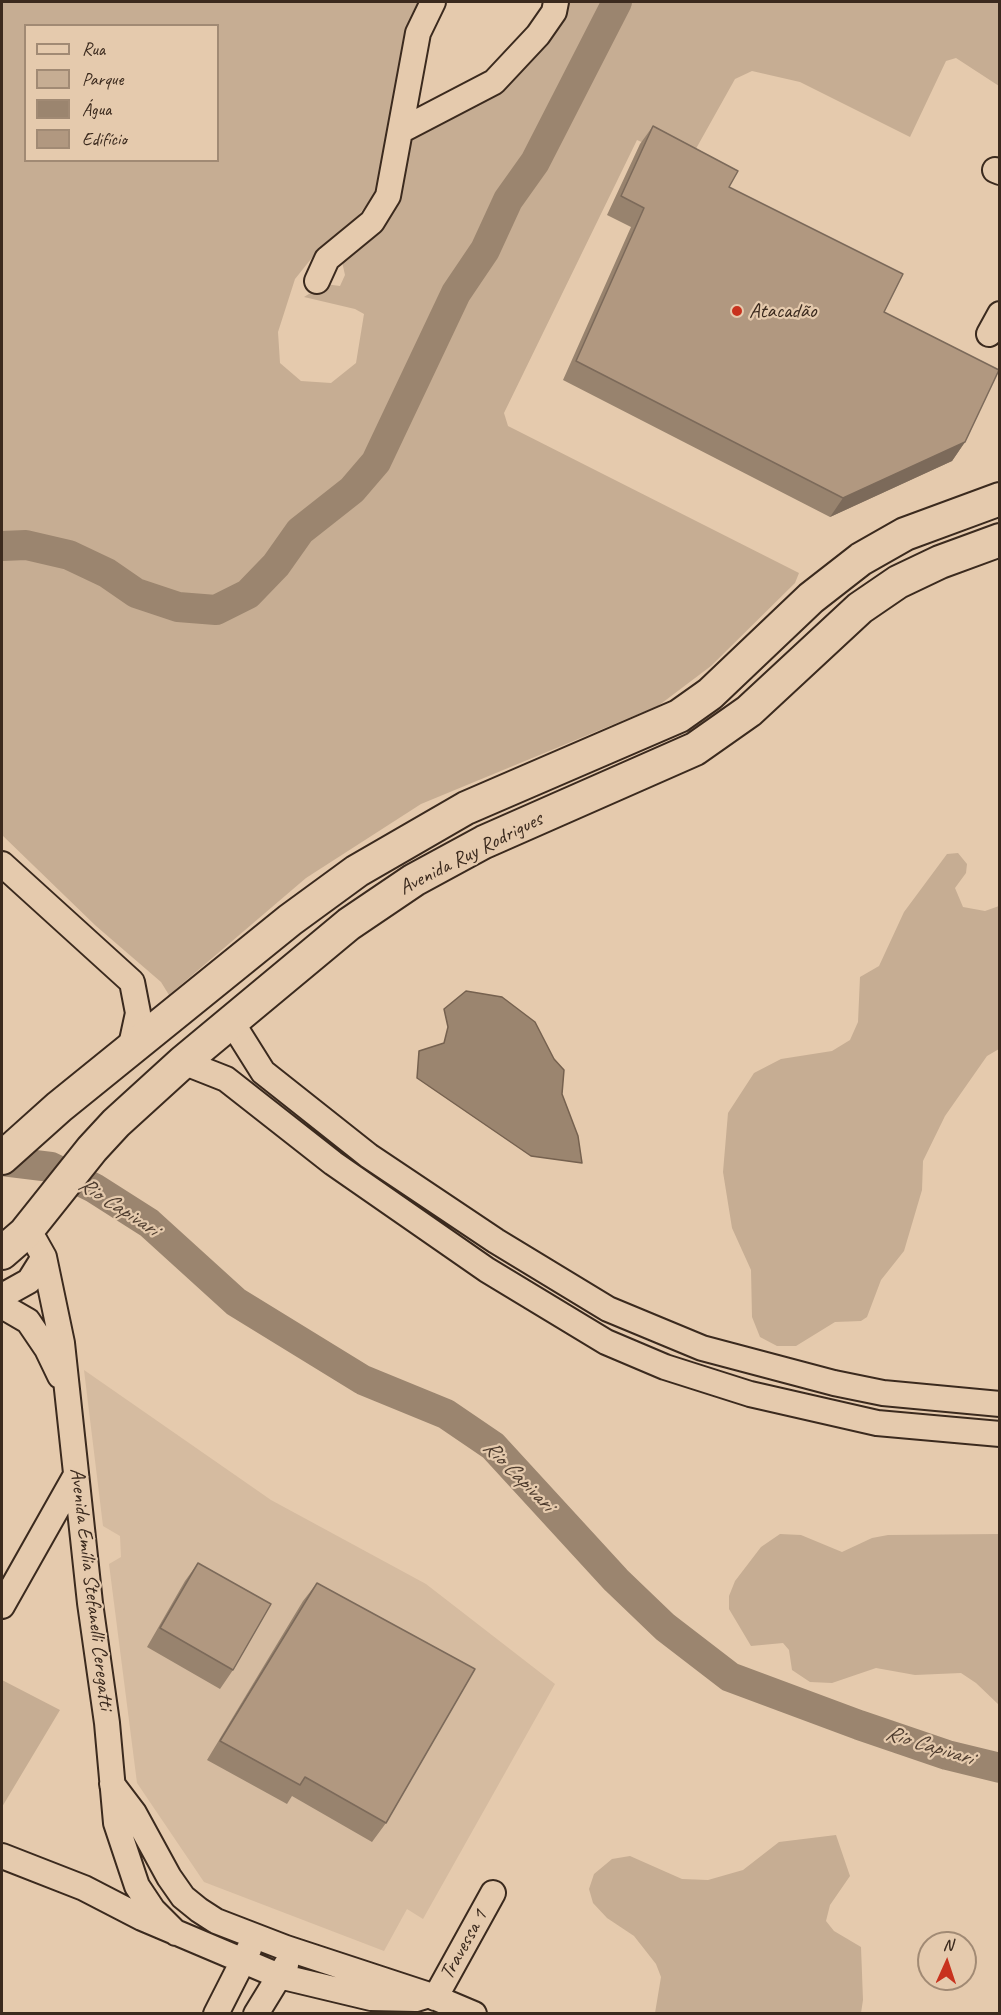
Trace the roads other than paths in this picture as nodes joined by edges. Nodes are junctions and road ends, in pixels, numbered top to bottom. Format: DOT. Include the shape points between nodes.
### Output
graph roads {
  1 [pos="433,2"];
  2 [pos="556,2"];
  3 [pos="400,131"];
  4 [pos="317,281"];
  5 [pos="999,499"];
  6 [pos="999,540"];
  7 [pos="2,864"];
  8 [pos="231,1021"];
  9 [pos="130,1050"];
  10 [pos="183,1062"];
  11 [pos="12,1149"];
  12 [pos="28,1232"];
  13 [pos="2,1253"];
  14 [pos="2,1296"];
  15 [pos="2,1306"];
  16 [pos="702,1348"];
  17 [pos="698,1377"];
  18 [pos="882,1393"];
  19 [pos="68,1394"];
  20 [pos="999,1404"];
  21 [pos="877,1423"];
  22 [pos="999,1434"];
  23 [pos="76,1475"];
  24 [pos="2,1606"];
  25 [pos="112,1784"];
  26 [pos="2,1856"];
  27 [pos="132,1876"];
  28 [pos="169,1877"];
  29 [pos="84,1888"];
  30 [pos="493,1893"];
  31 [pos="176,1933"];
  32 [pos="256,1936"];
  33 [pos="295,1951"];
  34 [pos="242,1961"];
  35 [pos="279,1976"];
  36 [pos="432,1996"];
  37 [pos="216,2013"];
  38 [pos="256,2013"];
  39 [pos="474,2013"];
  1 -- 3 [label="street" via="418,33"];
  2 -- 3 [label="street" via="554,12 538,35 494,82"];
  3 -- 4 [label="street" via="388,196 372,222 327,259"];
  5 -- 9 [label="main road, Avenida Ruy Rodrigues" via="905,534 861,559 811,598 710,694 679,716 466,808 366,865 290,920"];
  6 -- 8 [label="main road, Avenida Ruy Rodrigues" via="898,582 860,608 748,711 696,749 484,842 414,880 348,924"];
  7 -- 9 [label="street" via="132,982 138,1012"];
  8 -- 10 [label="main road, Avenida Ruy Rodrigues"];
  8 -- 16 [label="street" via="263,1072 369,1156 608,1310"];
  9 -- 11 [label="main road, Avenida Ruy Rodrigues"];
  10 -- 12 [label="main road, Avenida Ruy Rodrigues" via="92,1149"];
  10 -- 17 [label="street" via="226,1079 333,1163 487,1270 606,1341"];
  12 -- 13 [label="main road, Avenida Ruy Rodrigues"];
  12 -- 14 [label="street" via="30,1281"];
  12 -- 19 [label="street, Avenida Emília Stefanelli Ceregatti" via="62,1343"];
  15 -- 19 [label="street, Avenida Emília Stefanelli Ceregatti" via="18,1313 38,1333"];
  16 -- 17 [label="street"];
  16 -- 18 [label="street"];
  17 -- 21 [label="street" via="750,1394"];
  18 -- 20 [label="street"];
  18 -- 21 [label="street"];
  19 -- 23 [label="street, Avenida Emília Stefanelli Ceregatti"];
  21 -- 22 [label="street"];
  23 -- 24 [label="street"];
  23 -- 25 [label="street, Avenida Emília Stefanelli Ceregatti"];
  25 -- 27 [label="street, Avenida Emília Stefanelli Ceregatti" via="116,1823"];
  25 -- 28 [label="street, Avenida Emília Stefanelli Ceregatti" via="134,1813"];
  26 -- 29 [label="street, Avenida Emília Stefanelli Ceregatti"];
  27 -- 28 [label="street"];
  27 -- 29 [label="street"];
  27 -- 31 [label="street, Avenida Emília Stefanelli Ceregatti" via="153,1910"];
  28 -- 32 [label="street, Avenida Emília Stefanelli Ceregatti" via="183,1897 199,1910"];
  29 -- 31 [label="street, Avenida Emília Stefanelli Ceregatti"];
  30 -- 36 [label="street, Travessa 1"];
  31 -- 34 [label="street, Avenida Emília Stefanelli Ceregatti"];
  32 -- 33 [label="street, Avenida Emília Stefanelli Ceregatti"];
  32 -- 34 [label="street"];
  33 -- 35 [label="street"];
  33 -- 36 [label="street, Avenida Emília Stefanelli Ceregatti"];
  34 -- 35 [label="street, Avenida Emília Stefanelli Ceregatti"];
  34 -- 37 [label="street"];
  35 -- 36 [label="street, Avenida Emília Stefanelli Ceregatti" via="371,1998"];
  35 -- 38 [label="street"];
  36 -- 39 [label="street, Avenida Emília Stefanelli Ceregatti"];
}
